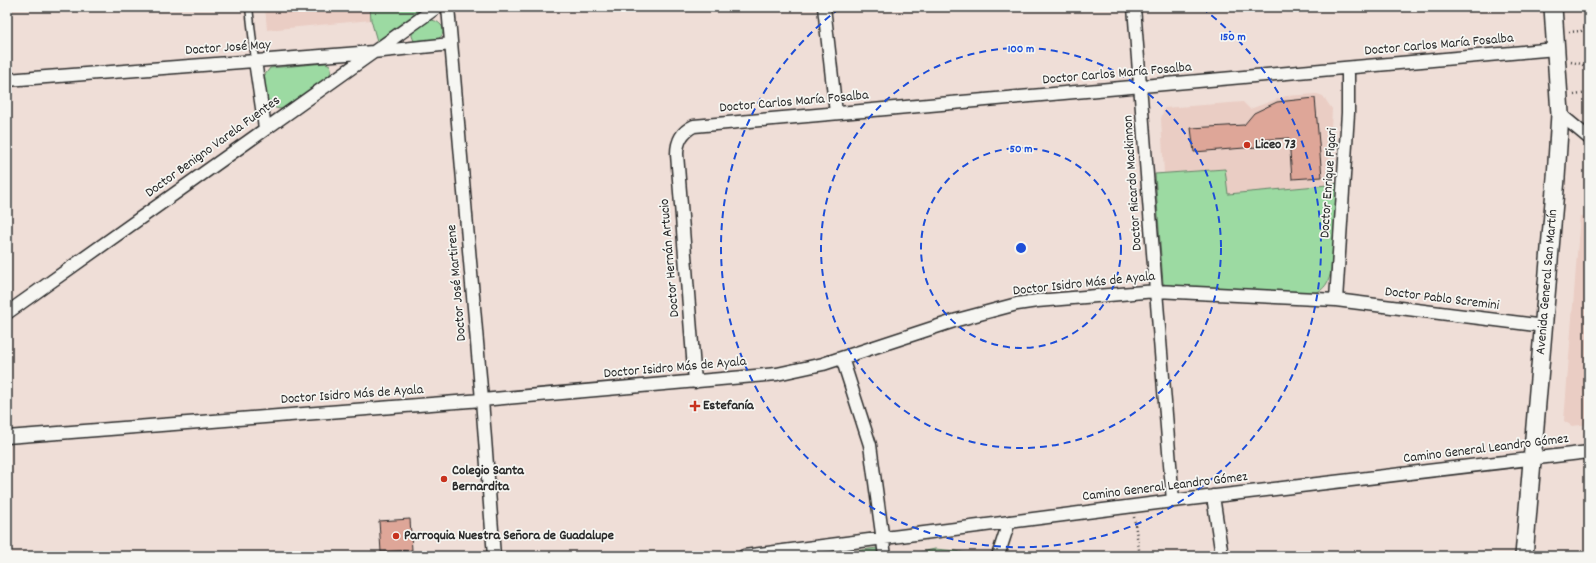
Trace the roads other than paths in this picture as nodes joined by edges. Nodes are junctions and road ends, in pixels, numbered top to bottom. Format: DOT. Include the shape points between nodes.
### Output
graph roads {
  1 [pos="249,7"];
  2 [pos="437,7"];
  3 [pos="448,7"];
  4 [pos="824,7"];
  5 [pos="1134,7"];
  6 [pos="1552,7"];
  7 [pos="451,44"];
  8 [pos="1556,49"];
  9 [pos="373,52"];
  10 [pos="255,61"];
  11 [pos="1348,68"];
  12 [pos="7,80"];
  13 [pos="1142,87"];
  14 [pos="836,113"];
  15 [pos="1560,114"];
  16 [pos="265,128"];
  17 [pos="682,133"];
  18 [pos="1589,138"];
  19 [pos="1156,291"];
  20 [pos="1336,300"];
  21 [pos="7,313"];
  22 [pos="1544,326"];
  23 [pos="842,358"];
  24 [pos="695,382"];
  25 [pos="482,400"];
  26 [pos="7,437"];
  27 [pos="1589,452"];
  28 [pos="1531,459"];
  29 [pos="1213,496"];
  30 [pos="1174,501"];
  31 [pos="1009,522"];
  32 [pos="883,538"];
  33 [pos="494,556"];
  34 [pos="744,556"];
  35 [pos="886,556"];
  36 [pos="998,556"];
  37 [pos="1222,556"];
  38 [pos="1524,556"];
  1 -- 10 [label="lane"];
  2 -- 9 [label="street, Doctor Benigno Varela Fuentes"];
  3 -- 7 [label="street, Doctor José Martirene"];
  4 -- 14 [label="street"];
  5 -- 13 [label="street, Doctor Ricardo Mackinnon"];
  6 -- 8 [label="main road, Avenida General San Martín"];
  7 -- 9 [label="street, Doctor José May"];
  7 -- 25 [label="street, Doctor José Martirene"];
  8 -- 11 [label="street, Doctor Carlos María Fosalba"];
  8 -- 15 [label="main road, Avenida General San Martín"];
  9 -- 10 [label="street, Doctor José May"];
  9 -- 16 [label="street, Doctor Benigno Varela Fuentes"];
  10 -- 12 [label="street, Doctor José May"];
  10 -- 16 [label="street"];
  11 -- 13 [label="street, Doctor Carlos María Fosalba"];
  11 -- 20 [label="street, Doctor Enrique Figari" via="1348,113"];
  13 -- 14 [label="street, Doctor Carlos María Fosalba"];
  13 -- 19 [label="street, Doctor Ricardo Mackinnon"];
  14 -- 17 [label="street, Doctor Carlos María Fosalba" via="694,126"];
  15 -- 18 [label="street"];
  15 -- 22 [label="main road, Avenida General San Martín"];
  16 -- 21 [label="street, Doctor Benigno Varela Fuentes"];
  17 -- 24 [label="street, Doctor Hernán Artucio" via="676,154"];
  19 -- 20 [label="street, Doctor Isidro Más de Ayala"];
  19 -- 23 [label="street, Doctor Isidro Más de Ayala" via="1017,304 957,320"];
  19 -- 30 [label="street, Doctor Ricardo Mackinnon"];
  20 -- 22 [label="street, Doctor Pablo Scremini"];
  22 -- 28 [label="main road, Avenida General San Martín"];
  23 -- 24 [label="street, Doctor Isidro Más de Ayala" via="777,374"];
  23 -- 32 [label="street" via="870,445"];
  24 -- 25 [label="street, Doctor Isidro Más de Ayala"];
  25 -- 26 [label="street, Doctor Isidro Más de Ayala"];
  25 -- 33 [label="street, Doctor José Martirene"];
  27 -- 28 [label="street, Camino General Leandro Gómez"];
  28 -- 29 [label="street, Camino General Leandro Gómez"];
  28 -- 38 [label="main road, Avenida General San Martín"];
  29 -- 30 [label="street, Camino General Leandro Gómez"];
  29 -- 37 [label="street"];
  30 -- 31 [label="street, Camino General Leandro Gómez"];
  31 -- 32 [label="street, Camino General Leandro Gómez"];
  31 -- 36 [label="street"];
  32 -- 34 [label="street, Camino General Leandro Gómez"];
  32 -- 35 [label="street"];
}
